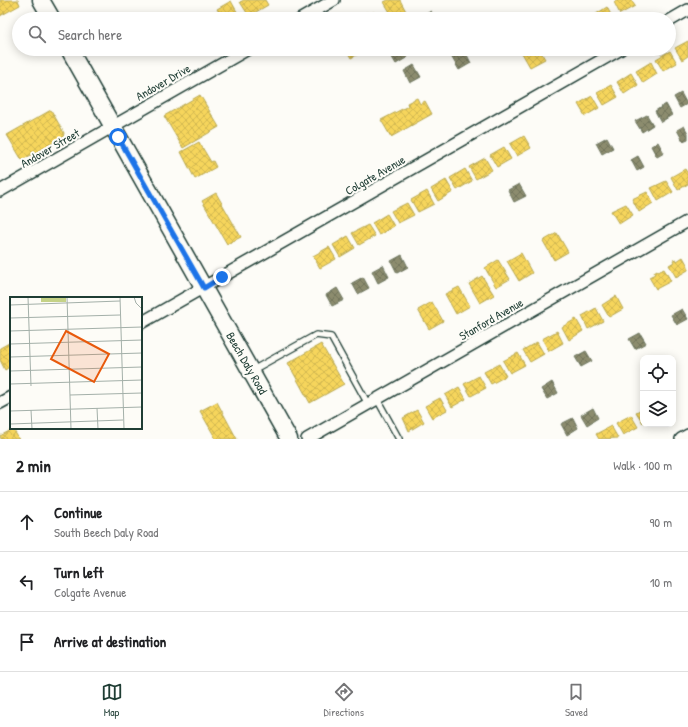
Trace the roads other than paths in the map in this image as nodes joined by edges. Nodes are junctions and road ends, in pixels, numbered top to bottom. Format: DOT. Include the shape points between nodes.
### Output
graph roads {
  1 [pos="41,0"];
  2 [pos="334,0"];
  3 [pos="688,10"];
  4 [pos="48,12"];
  5 [pos="313,12"];
  6 [pos="676,17"];
  7 [pos="72,56"];
  8 [pos="236,56"];
  9 [pos="609,56"];
  10 [pos="113,127"];
  11 [pos="0,191"];
  12 [pos="688,221"];
  13 [pos="204,288"];
  14 [pos="142,323"];
  15 [pos="251,371"];
  16 [pos="10,398"];
  17 [pos="372,402"];
  18 [pos="0,403"];
  19 [pos="688,435"];
  20 [pos="289,439"];
  21 [pos="307,439"];
  22 [pos="399,439"];
  23 [pos="681,439"];
  1 -- 4 [label="main road"];
  2 -- 5 [label="street"];
  3 -- 6 [label="street"];
  7 -- 10 [label="main road, Beech Daly Road"];
  8 -- 10 [label="street, Andover Drive"];
  9 -- 13 [label="street, Colgate Avenue"];
  10 -- 11 [label="street, Andover Street"];
  10 -- 13 [label="main road, Beech Daly Road"];
  12 -- 17 [label="street, Stanford Avenue"];
  13 -- 14 [label="street, Colgate Avenue"];
  13 -- 15 [label="main road, Beech Daly Road"];
  15 -- 17 [label="lane" via="316,335 332,337"];
  15 -- 20 [label="main road, Beech Daly Road"];
  16 -- 18 [label="street"];
  17 -- 21 [label="street, Stanford Avenue"];
  17 -- 22 [label="lane"];
  19 -- 23 [label="street"];
}
